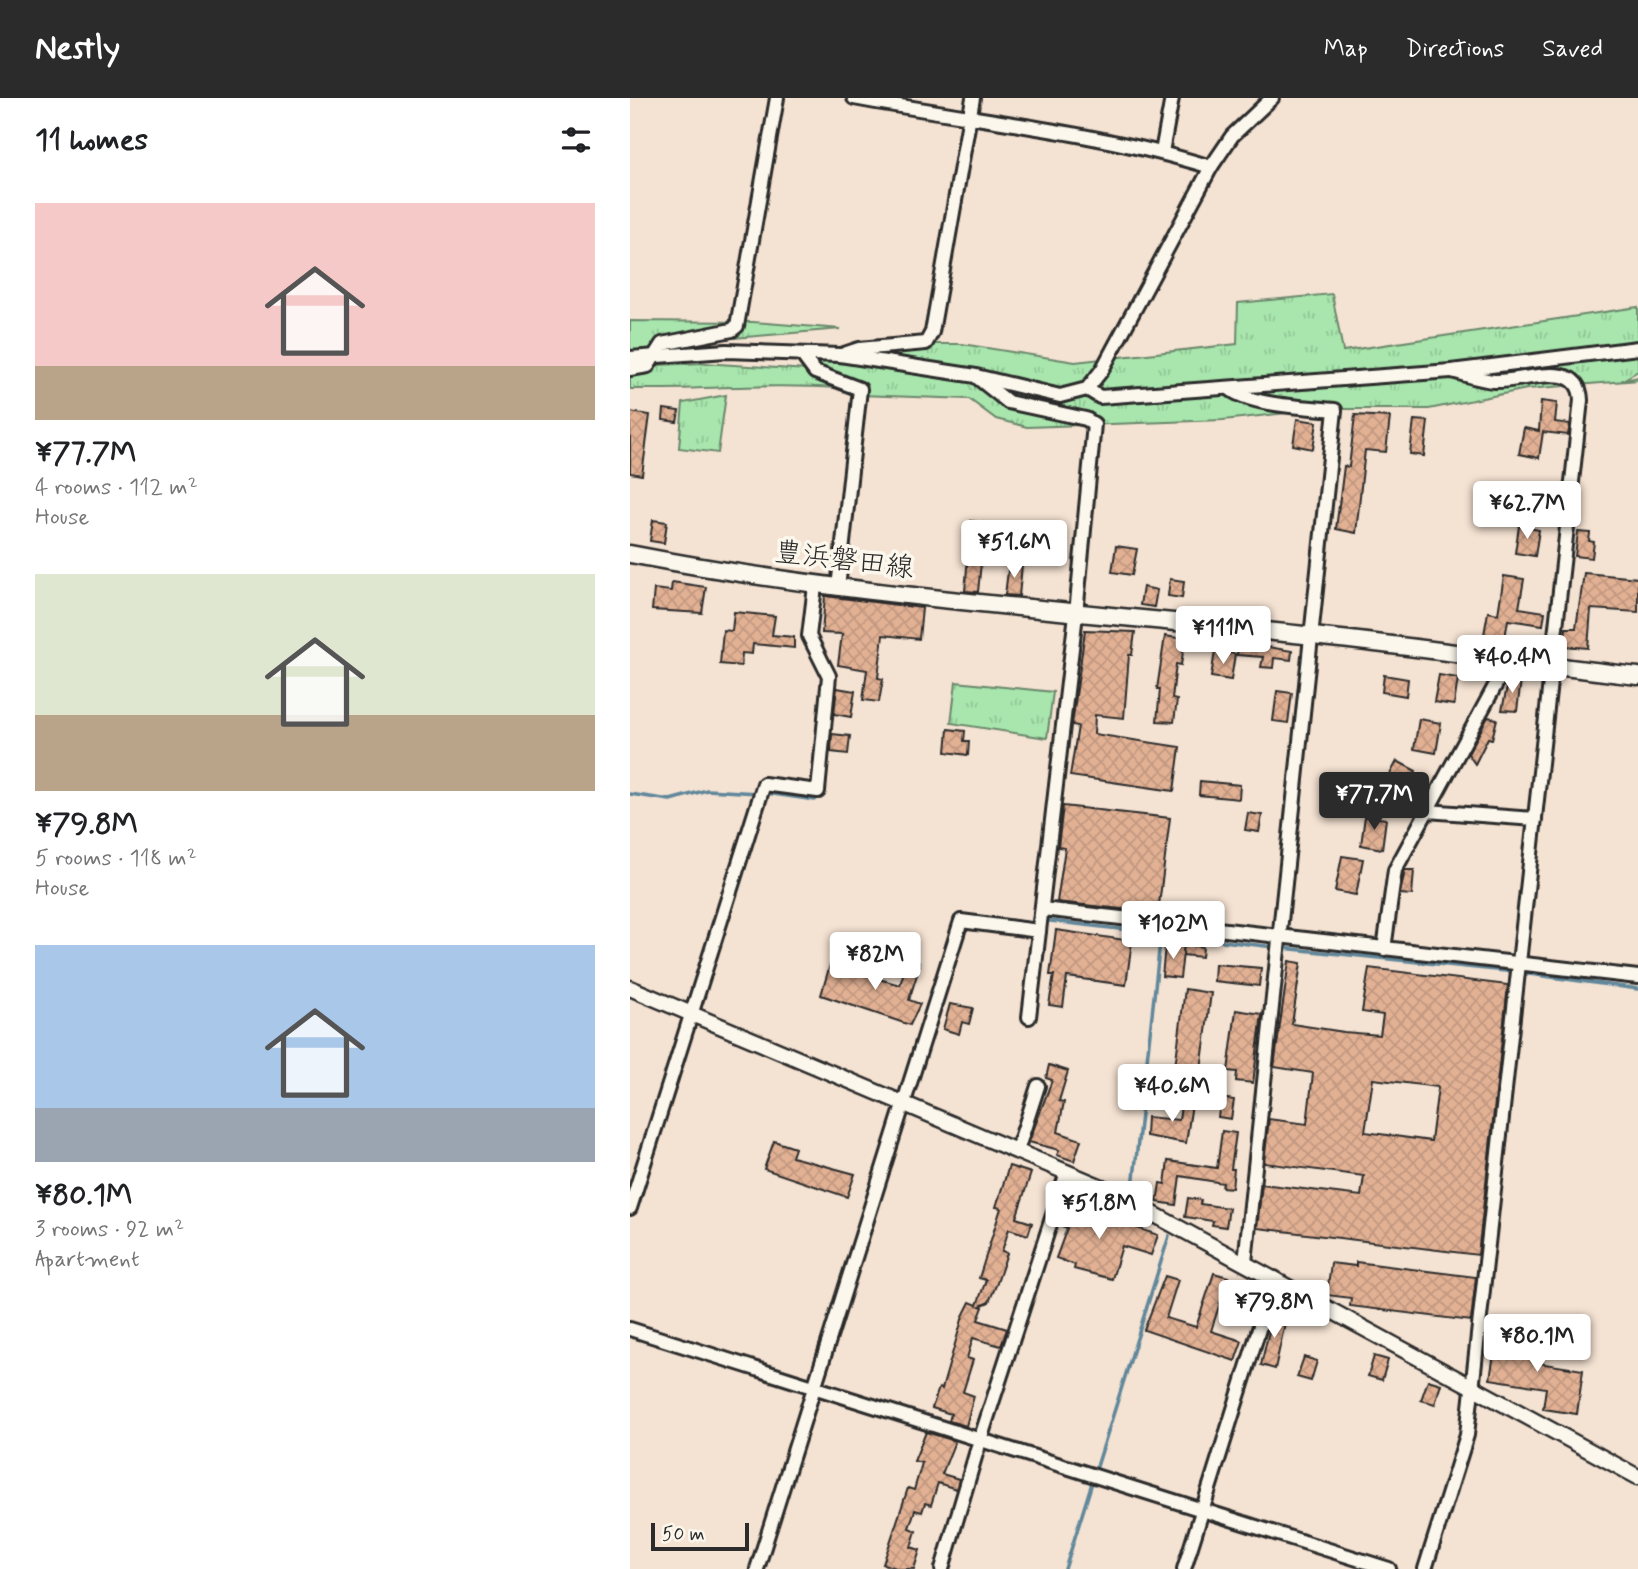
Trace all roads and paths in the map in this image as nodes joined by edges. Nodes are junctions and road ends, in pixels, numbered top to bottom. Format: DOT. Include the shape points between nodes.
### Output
graph roads {
  1 [pos="777,98"];
  2 [pos="854,98"];
  3 [pos="973,98"];
  4 [pos="1172,98"];
  5 [pos="1272,98"];
  6 [pos="970,115"];
  7 [pos="1162,152"];
  8 [pos="1211,167"];
  9 [pos="1638,348"];
  10 [pos="840,355"];
  11 [pos="654,356"];
  12 [pos="803,356"];
  13 [pos="630,358"];
  14 [pos="630,369"];
  15 [pos="1451,371"];
  16 [pos="976,376"];
  17 [pos="1229,388"];
  18 [pos="1087,389"];
  19 [pos="630,554"];
  20 [pos="815,586"];
  21 [pos="838,587"];
  22 [pos="1076,614"];
  23 [pos="1313,636"];
  24 [pos="1508,662"];
  25 [pos="1552,667"];
  26 [pos="1638,676"];
  27 [pos="1427,811"];
  28 [pos="1535,819"];
  29 [pos="1040,921"];
  30 [pos="1280,937"];
  31 [pos="1384,949"];
  32 [pos="1519,964"];
  33 [pos="1638,977"];
  34 [pos="630,988"];
  35 [pos="692,1013"];
  36 [pos="1029,1017"];
  37 [pos="1038,1086"];
  38 [pos="903,1103"];
  39 [pos="1017,1151"];
  40 [pos="1067,1172"];
  41 [pos="630,1208"];
  42 [pos="1245,1262"];
  43 [pos="1275,1278"];
  44 [pos="630,1329"];
  45 [pos="1472,1387"];
  46 [pos="814,1388"];
  47 [pos="980,1440"];
  48 [pos="1638,1477"];
  49 [pos="1202,1510"];
  50 [pos="757,1569"];
  51 [pos="942,1569"];
  52 [pos="1184,1569"];
  53 [pos="1389,1569"];
  54 [pos="1424,1569"];
  1 -- 11 [label="street" via="737,326 662,344"];
  2 -- 6 [label="street"];
  3 -- 6 [label="street"];
  4 -- 7 [label="street"];
  5 -- 8 [label="street" via="1232,136"];
  6 -- 7 [label="street"];
  6 -- 10 [label="street" via="932,332 926,342"];
  7 -- 8 [label="street"];
  8 -- 18 [label="street" via="1102,370"];
  9 -- 15 [label="street"];
  10 -- 12 [label="street"];
  10 -- 16 [label="street"];
  11 -- 12 [label="street" via="726,351"];
  11 -- 13 [label="street"];
  11 -- 14 [label="street" via="648,366"];
  12 -- 21 [label="street" via="815,372 860,389"];
  15 -- 17 [label="street"];
  15 -- 25 [label="street" via="1494,381 1561,375 1572,377 1581,386"];
  16 -- 18 [label="street" via="1060,396"];
  16 -- 22 [label="street" via="1008,402 1094,424"];
  17 -- 18 [label="street" via="1100,397"];
  17 -- 23 [label="street" via="1236,394 1284,405 1335,410"];
  19 -- 20 [label="main road, 豊浜磐田線"];
  20 -- 21 [label="main road, 豊浜磐田線"];
  20 -- 35 [label="street" via="809,636 829,676 818,792 764,784"];
  21 -- 22 [label="main road, 豊浜磐田線"];
  22 -- 23 [label="main road, 豊浜磐田線"];
  22 -- 29 [label="street"];
  23 -- 24 [label="main road, 豊浜磐田線"];
  23 -- 30 [label="street"];
  24 -- 25 [label="main road, 豊浜磐田線"];
  24 -- 27 [label="street"];
  25 -- 26 [label="main road, 豊浜磐田線"];
  25 -- 28 [label="street"];
  27 -- 28 [label="street"];
  27 -- 31 [label="street" via="1395,870"];
  28 -- 32 [label="street"];
  29 -- 30 [label="street"];
  29 -- 36 [label="street"];
  29 -- 38 [label="street" via="961,920"];
  30 -- 31 [label="street"];
  30 -- 42 [label="street"];
  31 -- 32 [label="street"];
  32 -- 33 [label="street"];
  32 -- 45 [label="street"];
  34 -- 35 [label="street"];
  35 -- 38 [label="street"];
  35 -- 41 [label="street"];
  37 -- 39 [label="street"];
  38 -- 39 [label="street"];
  38 -- 46 [label="street"];
  39 -- 40 [label="street"];
  40 -- 42 [label="street"];
  40 -- 47 [label="street"];
  42 -- 43 [label="street"];
  43 -- 45 [label="street"];
  43 -- 49 [label="street"];
  44 -- 46 [label="street"];
  45 -- 48 [label="street"];
  45 -- 54 [label="street" via="1460,1464"];
  46 -- 47 [label="street"];
  46 -- 50 [label="street"];
  47 -- 49 [label="street"];
  47 -- 51 [label="street"];
  49 -- 52 [label="street"];
  49 -- 53 [label="street"];
}
